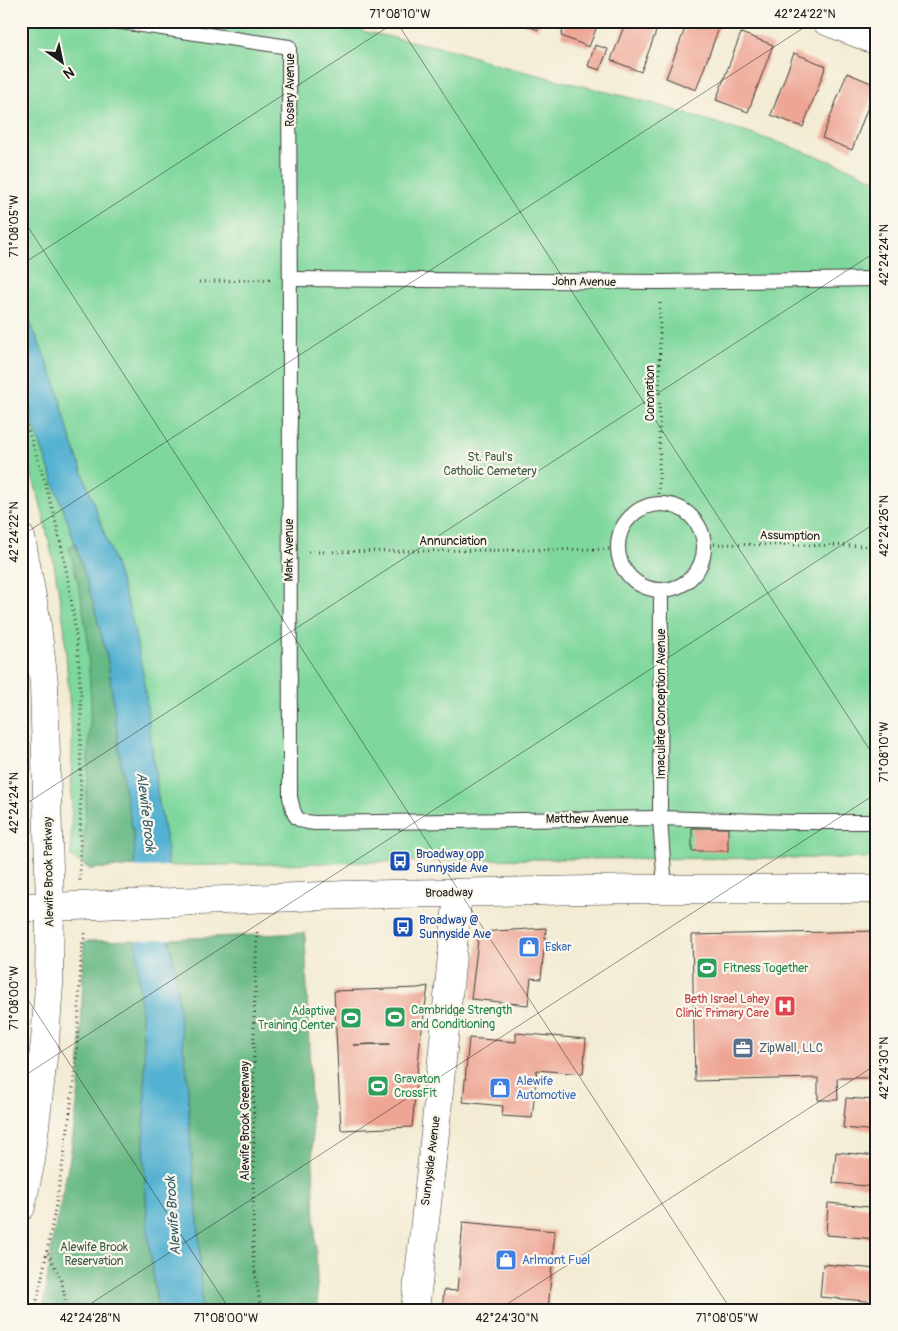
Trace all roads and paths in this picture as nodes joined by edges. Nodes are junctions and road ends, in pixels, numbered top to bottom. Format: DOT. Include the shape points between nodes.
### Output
graph roads {
  1 [pos="115,21"];
  2 [pos="826,21"];
  3 [pos="877,41"];
  4 [pos="291,279"];
  5 [pos="877,279"];
  6 [pos="199,282"];
  7 [pos="660,282"];
  8 [pos="659,504"];
  9 [pos="21,538"];
  10 [pos="704,544"];
  11 [pos="877,546"];
  12 [pos="618,550"];
  13 [pos="289,552"];
  14 [pos="661,590"];
  15 [pos="660,818"];
  16 [pos="298,820"];
  17 [pos="877,822"];
  18 [pos="665,889"];
  19 [pos="877,889"];
  20 [pos="458,893"];
  21 [pos="21,907"];
  22 [pos="50,907"];
  23 [pos="257,934"];
  24 [pos="85,937"];
  25 [pos="30,1101"];
  26 [pos="21,1207"];
  27 [pos="47,1253"];
  28 [pos="35,1310"];
  29 [pos="67,1310"];
  30 [pos="261,1310"];
  31 [pos="415,1310"];
  1 -- 4 [label="lane, Rosary Avenue" via="289,47"];
  2 -- 3 [label="main road"];
  4 -- 6 [label="path"];
  4 -- 7 [label="lane, John Avenue"];
  4 -- 13 [label="lane, Mark Avenue"];
  5 -- 7 [label="lane, John Avenue"];
  7 -- 8 [label="path, Coronation"];
  8 -- 10 [label="lane" via="674,506 688,513 698,526"];
  8 -- 12 [label="lane" via="640,509 627,520 619,536"];
  9 -- 22 [label="main road, Alewife Brook Parkway" via="44,683"];
  10 -- 11 [label="path, Assumption"];
  10 -- 14 [label="lane" via="702,560 695,574 678,586"];
  12 -- 13 [label="path, Annunciation"];
  12 -- 14 [label="lane" via="628,575 641,585"];
  13 -- 16 [label="lane, Mark Avenue" via="290,796"];
  14 -- 15 [label="lane, Imaculate Conception Avenue"];
  15 -- 16 [label="lane, Matthew Avenue" via="315,823"];
  15 -- 17 [label="lane, Matthew Avenue"];
  15 -- 18 [label="lane, Imaculate Conception Avenue"];
  18 -- 19 [label="main road, Broadway"];
  18 -- 20 [label="main road, Broadway"];
  20 -- 22 [label="main road, Broadway"];
  20 -- 31 [label="main road, Sunnyside Avenue"];
  21 -- 22 [label="main road, Broadway"];
  22 -- 25 [label="main road, Alewife Brook Parkway" via="48,1002"];
  23 -- 30 [label="path, Alewife Brook Greenway" via="253,1258"];
  24 -- 27 [label="path" via="75,1068"];
  25 -- 26 [label="main road, Alewife Brook Parkway" via="31,1160"];
  27 -- 28 [label="path"];
  27 -- 29 [label="path" via="62,1282"];
}
